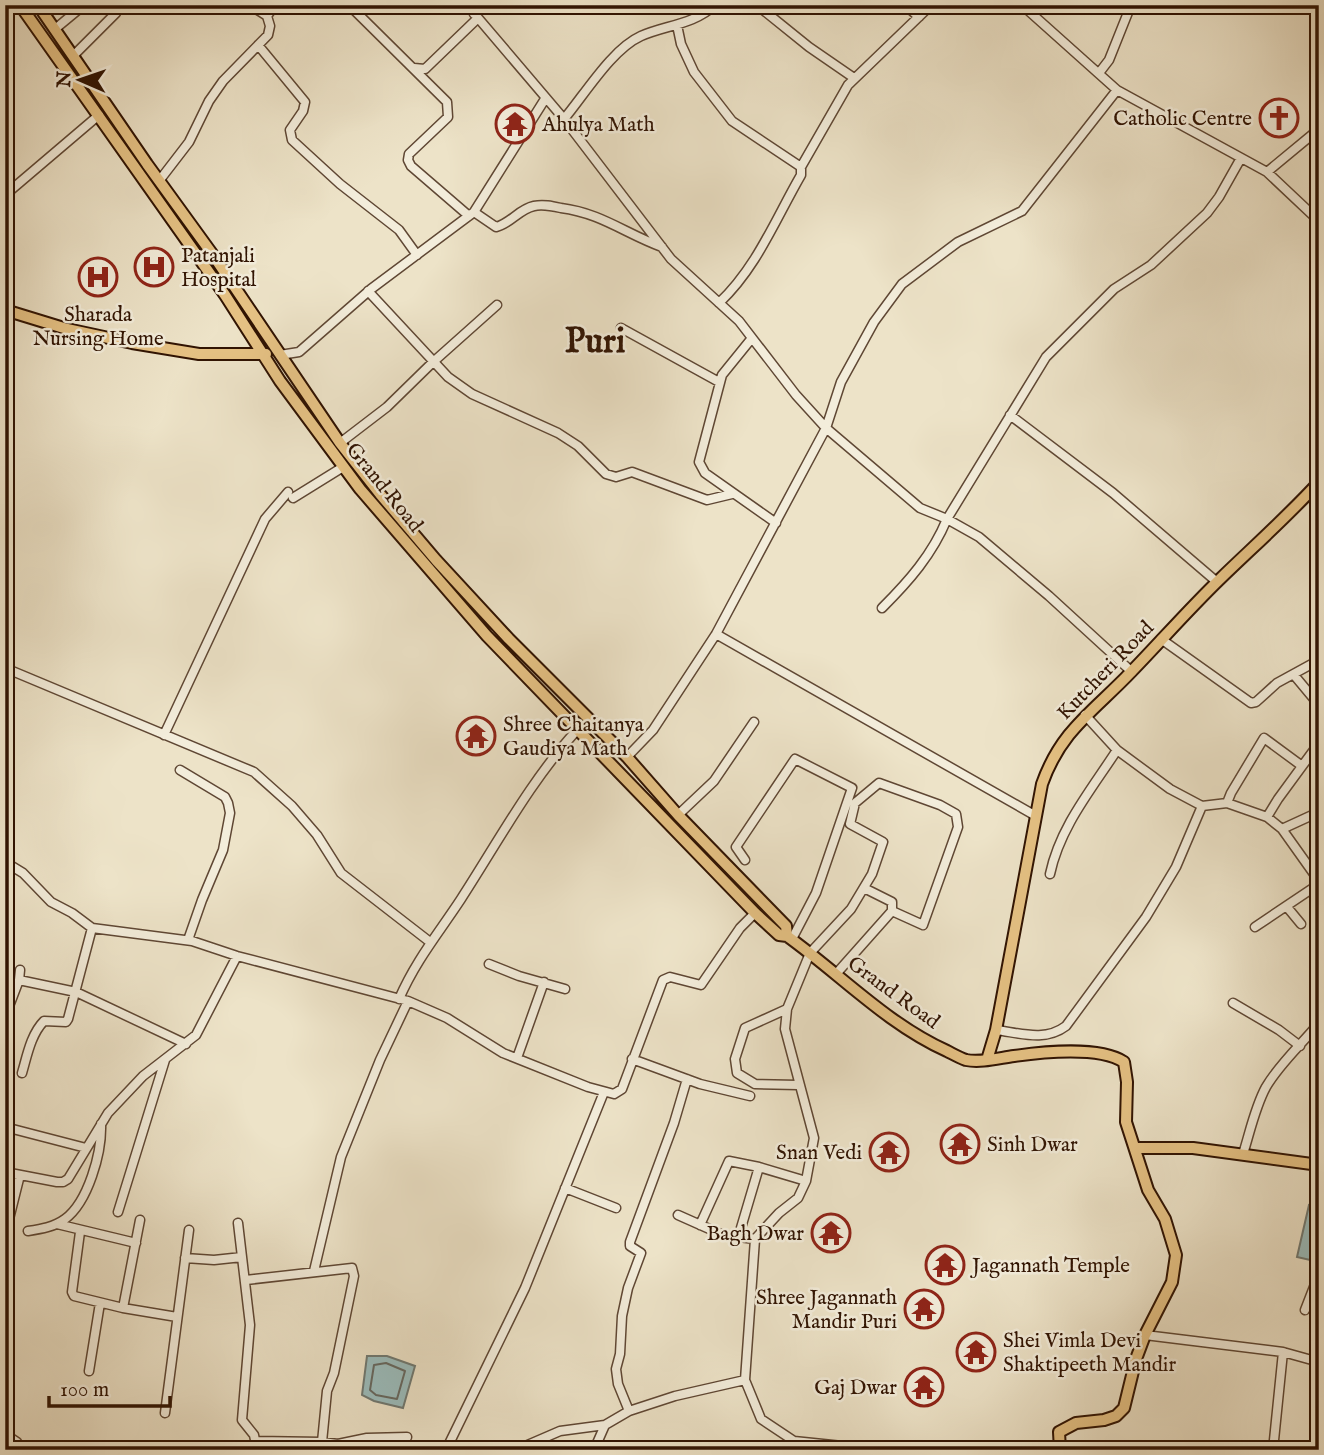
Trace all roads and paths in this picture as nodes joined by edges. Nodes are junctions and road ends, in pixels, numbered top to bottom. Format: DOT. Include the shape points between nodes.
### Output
graph roads {
  1 [pos="20,5"];
  2 [pos="38,5"];
  3 [pos="84,5"];
  4 [pos="118,5"];
  5 [pos="250,5"];
  6 [pos="275,5"];
  7 [pos="349,5"];
  8 [pos="467,5"];
  9 [pos="482,5"];
  10 [pos="715,5"];
  11 [pos="757,5"];
  12 [pos="905,5"];
  13 [pos="931,5"];
  14 [pos="1022,5"];
  15 [pos="1131,5"];
  16 [pos="267,16"];
  17 [pos="476,16"];
  18 [pos="919,17"];
  19 [pos="677,25"];
  20 [pos="55,29"];
  21 [pos="258,45"];
  22 [pos="73,56"];
  23 [pos="414,68"];
  24 [pos="1099,73"];
  25 [pos="854,78"];
  26 [pos="1117,90"];
  27 [pos="545,99"];
  28 [pos="99,114"];
  29 [pos="564,119"];
  30 [pos="1319,129"];
  31 [pos="1241,158"];
  32 [pos="801,167"];
  33 [pos="1267,172"];
  34 [pos="159,181"];
  35 [pos="5,195"];
  36 [pos="472,214"];
  37 [pos="1319,220"];
  38 [pos="662,247"];
  39 [pos="417,255"];
  40 [pos="368,291"];
  41 [pos="719,303"];
  42 [pos="497,305"];
  43 [pos="5,310"];
  44 [pos="621,328"];
  45 [pos="752,338"];
  46 [pos="261,354"];
  47 [pos="280,355"];
  48 [pos="432,363"];
  49 [pos="719,382"];
  50 [pos="1010,415"];
  51 [pos="826,428"];
  52 [pos="340,443"];
  53 [pos="343,467"];
  54 [pos="1319,482"];
  55 [pos="732,494"];
  56 [pos="947,519"];
  57 [pos="776,523"];
  58 [pos="1217,582"];
  59 [pos="882,608"];
  60 [pos="716,635"];
  61 [pos="1161,639"];
  62 [pos="1319,660"];
  63 [pos="5,668"];
  64 [pos="1132,671"];
  65 [pos="1294,674"];
  66 [pos="1319,705"];
  67 [pos="1085,715"];
  68 [pos="754,722"];
  69 [pos="577,730"];
  70 [pos="164,734"];
  71 [pos="1319,743"];
  72 [pos="1117,750"];
  73 [pos="627,757"];
  74 [pos="1302,766"];
  75 [pos="613,768"];
  76 [pos="180,771"];
  77 [pos="1227,803"];
  78 [pos="1202,806"];
  79 [pos="1319,812"];
  80 [pos="678,815"];
  81 [pos="1036,816"];
  82 [pos="1267,817"];
  83 [pos="1282,830"];
  84 [pos="745,860"];
  85 [pos="5,862"];
  86 [pos="1050,874"];
  87 [pos="1319,882"];
  88 [pos="864,888"];
  89 [pos="1287,907"];
  90 [pos="892,911"];
  91 [pos="755,913"];
  92 [pos="1301,924"];
  93 [pos="1255,927"];
  94 [pos="92,928"];
  95 [pos="790,937"];
  96 [pos="188,940"];
  97 [pos="430,942"];
  98 [pos="810,953"];
  99 [pos="237,956"];
  100 [pos="489,964"];
  101 [pos="20,970"];
  102 [pos="836,974"];
  103 [pos="19,980"];
  104 [pos="544,982"];
  105 [pos="565,989"];
  106 [pos="76,992"];
  107 [pos="403,1000"];
  108 [pos="1233,1003"];
  109 [pos="787,1009"];
  110 [pos="6,1014"];
  111 [pos="1319,1023"];
  112 [pos="996,1030"];
  113 [pos="186,1044"];
  114 [pos="1300,1046"];
  115 [pos="517,1058"];
  116 [pos="632,1059"];
  117 [pos="165,1060"];
  118 [pos="987,1060"];
  119 [pos="22,1073"];
  120 [pos="687,1079"];
  121 [pos="798,1085"];
  122 [pos="604,1092"];
  123 [pos="750,1096"];
  124 [pos="101,1124"];
  125 [pos="5,1127"];
  126 [pos="86,1148"];
  127 [pos="1136,1148"];
  128 [pos="1243,1154"];
  129 [pos="1319,1165"];
  130 [pos="760,1167"];
  131 [pos="5,1172"];
  132 [pos="20,1175"];
  133 [pos="806,1181"];
  134 [pos="565,1188"];
  135 [pos="616,1209"];
  136 [pos="118,1212"];
  137 [pos="678,1215"];
  138 [pos="141,1220"];
  139 [pos="238,1223"];
  140 [pos="57,1224"];
  141 [pos="700,1225"];
  142 [pos="189,1230"];
  143 [pos="28,1231"];
  144 [pos="80,1231"];
  145 [pos="5,1235"];
  146 [pos="738,1238"];
  147 [pos="755,1239"];
  148 [pos="136,1243"];
  149 [pos="242,1257"];
  150 [pos="185,1258"];
  151 [pos="314,1271"];
  152 [pos="1319,1273"];
  153 [pos="246,1280"];
  154 [pos="5,1295"];
  155 [pos="100,1303"];
  156 [pos="123,1308"];
  157 [pos="1305,1310"];
  158 [pos="177,1317"];
  159 [pos="1145,1335"];
  160 [pos="1283,1352"];
  161 [pos="5,1357"];
  162 [pos="1319,1362"];
  163 [pos="89,1371"];
  164 [pos="745,1380"];
  165 [pos="628,1411"];
  166 [pos="164,1413"];
  167 [pos="605,1425"];
  168 [pos="5,1434"];
  169 [pos="407,1437"];
  170 [pos="17,1441"];
  171 [pos="321,1442"];
  172 [pos="257,1446"];
  173 [pos="794,1446"];
  174 [pos="446,1450"];
  175 [pos="516,1450"];
  176 [pos="594,1450"];
  177 [pos="881,1450"];
  178 [pos="1060,1450"];
  179 [pos="1272,1450"];
  1 -- 28 [label="main road, Grand Road"];
  2 -- 20 [label="main road, Grand Road"];
  3 -- 20 [label="street"];
  4 -- 22 [label="street" via="116,13"];
  5 -- 16 [label="street"];
  6 -- 16 [label="street"];
  7 -- 23 [label="street"];
  8 -- 17 [label="street"];
  9 -- 17 [label="street"];
  10 -- 19 [label="street"];
  11 -- 25 [label="street"];
  12 -- 18 [label="street"];
  13 -- 18 [label="street"];
  14 -- 24 [label="street"];
  15 -- 24 [label="street" via="1109,60"];
  16 -- 21 [label="street" via="270,31"];
  17 -- 23 [label="street" via="425,69"];
  17 -- 27 [label="street"];
  18 -- 25 [label="street"];
  19 -- 29 [label="street" via="640,36 623,47"];
  19 -- 32 [label="street" via="694,72 732,121"];
  20 -- 22 [label="main road, Grand Road"];
  21 -- 34 [label="street" via="223,81 189,142"];
  21 -- 39 [label="street" via="305,102 290,130 292,140 399,230"];
  22 -- 34 [label="main road, Grand Road"];
  23 -- 36 [label="street" via="447,102 449,111 408,160"];
  24 -- 26 [label="street"];
  25 -- 32 [label="street"];
  26 -- 31 [label="street"];
  26 -- 51 [label="street" via="1022,211 958,242 902,284 855,352"];
  27 -- 29 [label="street"];
  27 -- 36 [label="street"];
  28 -- 35 [label="street"];
  28 -- 46 [label="main road, Grand Road"];
  29 -- 38 [label="street"];
  30 -- 33 [label="street"];
  31 -- 33 [label="street"];
  31 -- 50 [label="street" via="1207,213 1151,265 1114,289 1046,357"];
  32 -- 41 [label="street" via="802,175 761,250"];
  33 -- 37 [label="street"];
  34 -- 47 [label="main road, Grand Road"];
  36 -- 38 [label="street" via="501,226 530,206 571,209 591,213"];
  36 -- 39 [label="street"];
  38 -- 41 [label="street"];
  39 -- 40 [label="street"];
  40 -- 47 [label="street" via="299,352"];
  40 -- 48 [label="street"];
  41 -- 45 [label="street"];
  42 -- 48 [label="street"];
  43 -- 46 [label="main road" via="132,343 199,354"];
  44 -- 49 [label="street"];
  45 -- 49 [label="street" via="725,368"];
  45 -- 51 [label="street"];
  46 -- 47 [label="main road"];
  46 -- 53 [label="main road, Grand Road"];
  47 -- 52 [label="main road, Grand Road"];
  48 -- 52 [label="street" via="387,407"];
  48 -- 55 [label="street" via="472,394 569,440 606,474 616,477 632,472 707,500"];
  49 -- 55 [label="street" via="699,462 705,473"];
  50 -- 56 [label="street"];
  50 -- 58 [label="street" via="1113,493"];
  51 -- 56 [label="street" via="920,508"];
  51 -- 57 [label="street"];
  52 -- 73 [label="main road, Grand Road" via="436,560"];
  53 -- 69 [label="main road, Grand Road" via="487,636"];
  53 -- 70 [label="street" via="275,505 255,538"];
  54 -- 58 [label="main road, Kutcheri Road"];
  55 -- 57 [label="street"];
  56 -- 59 [label="street" via="922,565"];
  56 -- 64 [label="street" via="979,537"];
  57 -- 60 [label="street"];
  58 -- 61 [label="main road, Kutcheri Road"];
  60 -- 73 [label="street" via="653,730"];
  60 -- 81 [label="street"];
  61 -- 64 [label="main road, Kutcheri Road"];
  61 -- 65 [label="street" via="1251,703"];
  62 -- 65 [label="street"];
  63 -- 70 [label="street"];
  64 -- 67 [label="main road, Kutcheri Road"];
  65 -- 66 [label="street"];
  67 -- 72 [label="street"];
  67 -- 81 [label="main road, Kutcheri Road" via="1049,765"];
  68 -- 80 [label="street" via="714,781"];
  69 -- 75 [label="main road, Grand Road"];
  69 -- 97 [label="street"];
  70 -- 97 [label="street" via="254,772 317,835 341,873"];
  71 -- 74 [label="street"];
  72 -- 78 [label="street"];
  72 -- 86 [label="street" via="1068,825"];
  73 -- 75 [label="main road"];
  73 -- 80 [label="main road, Grand Road"];
  74 -- 77 [label="street" via="1264,738"];
  74 -- 82 [label="street"];
  75 -- 91 [label="main road, Grand Road"];
  76 -- 96 [label="street" via="225,797 230,813 223,850"];
  77 -- 78 [label="street"];
  77 -- 82 [label="street"];
  78 -- 112 [label="street" via="1176,867 1146,917 1066,1026 1048,1035"];
  79 -- 83 [label="street"];
  80 -- 95 [label="main road, Grand Road" via="786,926"];
  81 -- 112 [label="main road, Kutcheri Road"];
  82 -- 83 [label="street"];
  83 -- 87 [label="street"];
  84 -- 95 [label="street" via="736,847 794,759 852,788 816,893"];
  85 -- 94 [label="street" via="23,873 51,902"];
  87 -- 89 [label="street"];
  88 -- 90 [label="street" via="892,902"];
  88 -- 90 [label="street" via="883,842 850,824 855,803 864,794 879,783 956,814 958,827 923,925"];
  88 -- 98 [label="street"];
  89 -- 92 [label="street"];
  89 -- 93 [label="street"];
  90 -- 102 [label="street"];
  91 -- 95 [label="main road, Grand Road" via="779,934"];
  91 -- 116 [label="street" via="701,985 670,977 663,980"];
  94 -- 96 [label="street"];
  94 -- 106 [label="street"];
  95 -- 98 [label="main road, Grand Road"];
  96 -- 99 [label="street"];
  97 -- 107 [label="street" via="412,970"];
  98 -- 102 [label="main road, Grand Road"];
  98 -- 109 [label="street"];
  99 -- 107 [label="street"];
  99 -- 113 [label="street" via="203,1025"];
  100 -- 104 [label="street"];
  101 -- 103 [label="street"];
  102 -- 118 [label="main road, Grand Road" via="926,1042 967,1060"];
  103 -- 106 [label="street"];
  103 -- 110 [label="street"];
  104 -- 105 [label="street"];
  104 -- 115 [label="street"];
  106 -- 113 [label="street"];
  106 -- 119 [label="street" via="66,1022 44,1021 40,1025"];
  107 -- 115 [label="street" via="447,1018"];
  107 -- 151 [label="street" via="341,1157"];
  108 -- 114 [label="street"];
  109 -- 121 [label="street" via="785,1029"];
  109 -- 121 [label="street" via="745,1028 735,1059 737,1073 755,1084"];
  111 -- 114 [label="street"];
  112 -- 118 [label="main road, Kutcheri Road"];
  113 -- 117 [label="street"];
  114 -- 128 [label="street" via="1266,1087"];
  115 -- 122 [label="street"];
  116 -- 120 [label="street"];
  116 -- 122 [label="street" via="622,1089 614,1094"];
  117 -- 124 [label="street" via="134,1085"];
  117 -- 136 [label="street"];
  118 -- 127 [label="main road, Grand Road" via="1041,1054 1114,1056 1124,1062 1126,1122"];
  120 -- 123 [label="street"];
  120 -- 165 [label="street" via="630,1242 641,1253 628,1288 616,1369"];
  121 -- 133 [label="street" via="814,1138"];
  122 -- 134 [label="street"];
  124 -- 126 [label="street"];
  124 -- 140 [label="street" via="100,1146 82,1201"];
  125 -- 126 [label="street"];
  126 -- 132 [label="street" via="63,1182"];
  127 -- 128 [label="main road"];
  127 -- 159 [label="main road" via="1176,1255 1172,1282"];
  128 -- 129 [label="main road"];
  130 -- 133 [label="street"];
  130 -- 141 [label="street" via="729,1161"];
  130 -- 146 [label="street"];
  131 -- 132 [label="street"];
  132 -- 145 [label="street"];
  133 -- 147 [label="street" via="798,1198"];
  134 -- 135 [label="street"];
  134 -- 174 [label="street" via="524,1288"];
  137 -- 141 [label="street"];
  138 -- 148 [label="street"];
  139 -- 149 [label="street"];
  140 -- 143 [label="street"];
  140 -- 144 [label="street"];
  141 -- 146 [label="street"];
  142 -- 150 [label="street"];
  144 -- 148 [label="street"];
  144 -- 155 [label="street" via="72,1292"];
  146 -- 147 [label="street"];
  147 -- 164 [label="street"];
  148 -- 156 [label="street"];
  149 -- 150 [label="street"];
  149 -- 153 [label="street"];
  150 -- 158 [label="street"];
  151 -- 153 [label="street"];
  151 -- 171 [label="street" via="352,1268 354,1276 327,1391"];
  152 -- 157 [label="street"];
  153 -- 172 [label="street" via="249,1343 242,1420"];
  154 -- 161 [label="street"];
  155 -- 156 [label="street"];
  155 -- 163 [label="street"];
  156 -- 158 [label="street"];
  158 -- 166 [label="street"];
  159 -- 160 [label="street"];
  159 -- 178 [label="main road" via="1124,1408 1116,1416 1076,1423 1059,1433"];
  160 -- 162 [label="street"];
  160 -- 179 [label="street"];
  164 -- 165 [label="street"];
  164 -- 173 [label="street" via="761,1419"];
  165 -- 167 [label="street"];
  167 -- 175 [label="street" via="560,1431"];
  167 -- 176 [label="street"];
  168 -- 170 [label="street"];
  169 -- 171 [label="street"];
  171 -- 172 [label="street"];
  173 -- 177 [label="street"];
}
